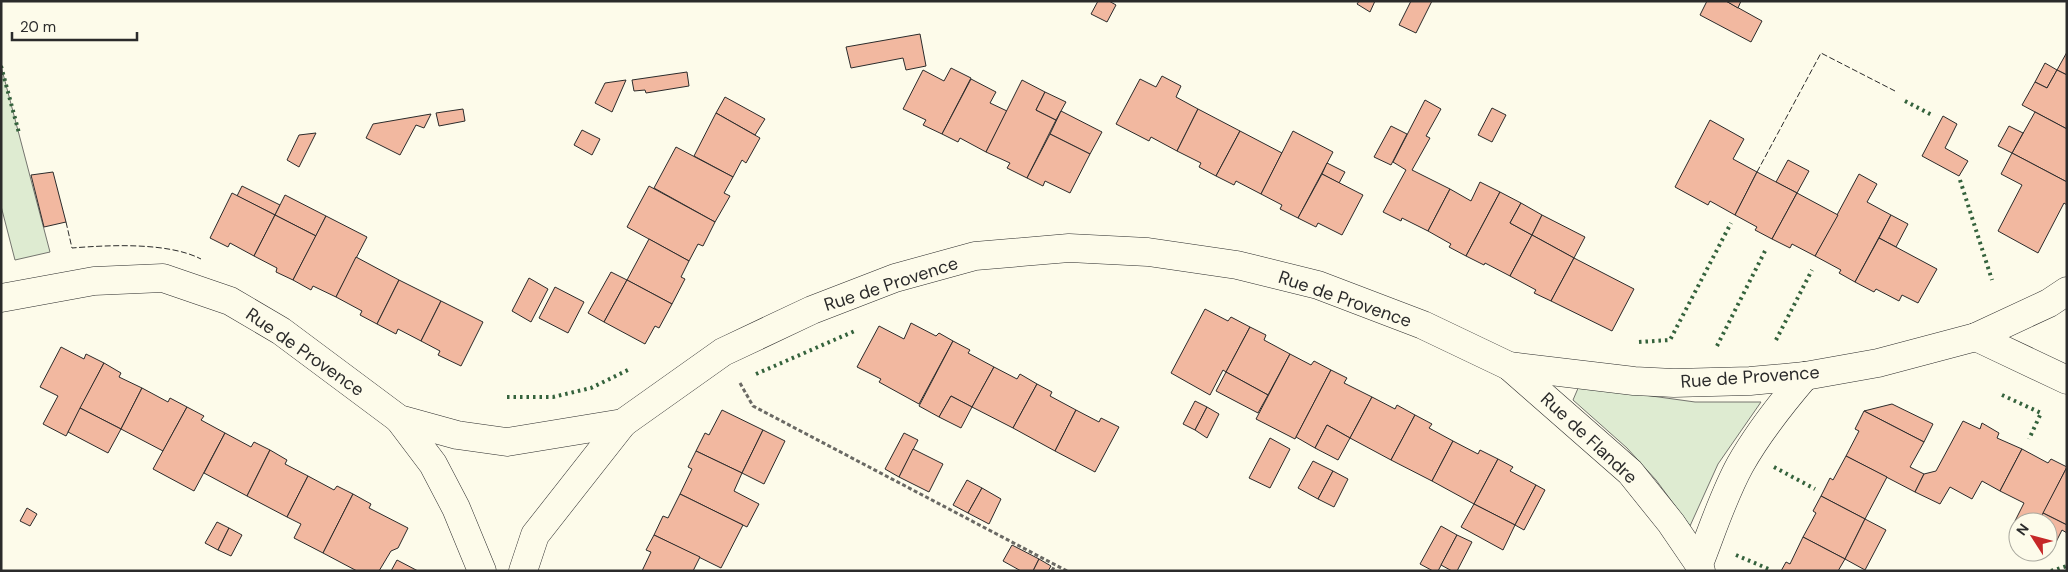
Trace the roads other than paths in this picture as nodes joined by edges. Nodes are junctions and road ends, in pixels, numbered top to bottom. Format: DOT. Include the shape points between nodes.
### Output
graph roads {
  1 [pos="2067,291"];
  2 [pos="1,298"];
  3 [pos="1976,337"];
  4 [pos="1509,366"];
  5 [pos="1805,376"];
  6 [pos="2067,380"];
  7 [pos="399,418"];
  8 [pos="623,423"];
  9 [pos="1700,567"];
  10 [pos="482,571"];
  11 [pos="524,571"];
  1 -- 3 [label="street, Rue de Provence" via="2049,303"];
  2 -- 7 [label="street, Rue de Provence" via="94,281 164,278 230,301 281,331"];
  3 -- 5 [label="street, Rue de Provence" via="1878,362"];
  3 -- 6 [label="street"];
  4 -- 5 [label="street, Rue de Provence" via="1674,383"];
  4 -- 8 [label="street, Rue de Provence" via="1423,325 1318,286 1237,265 1148,252 1069,248 975,256 895,278 812,310 723,352"];
  4 -- 9 [label="street, Rue de Flandre" via="1630,472 1671,523"];
  5 -- 9 [label="street, Rue de Flandre" via="1771,416 1740,465 1720,508"];
  7 -- 8 [label="street, Rue de Provence" via="456,435 507,442"];
  7 -- 10 [label="street, Rue de Provence" via="433,464 456,508"];
  8 -- 11 [label="street, Rue de Provence" via="535,535"];
}
